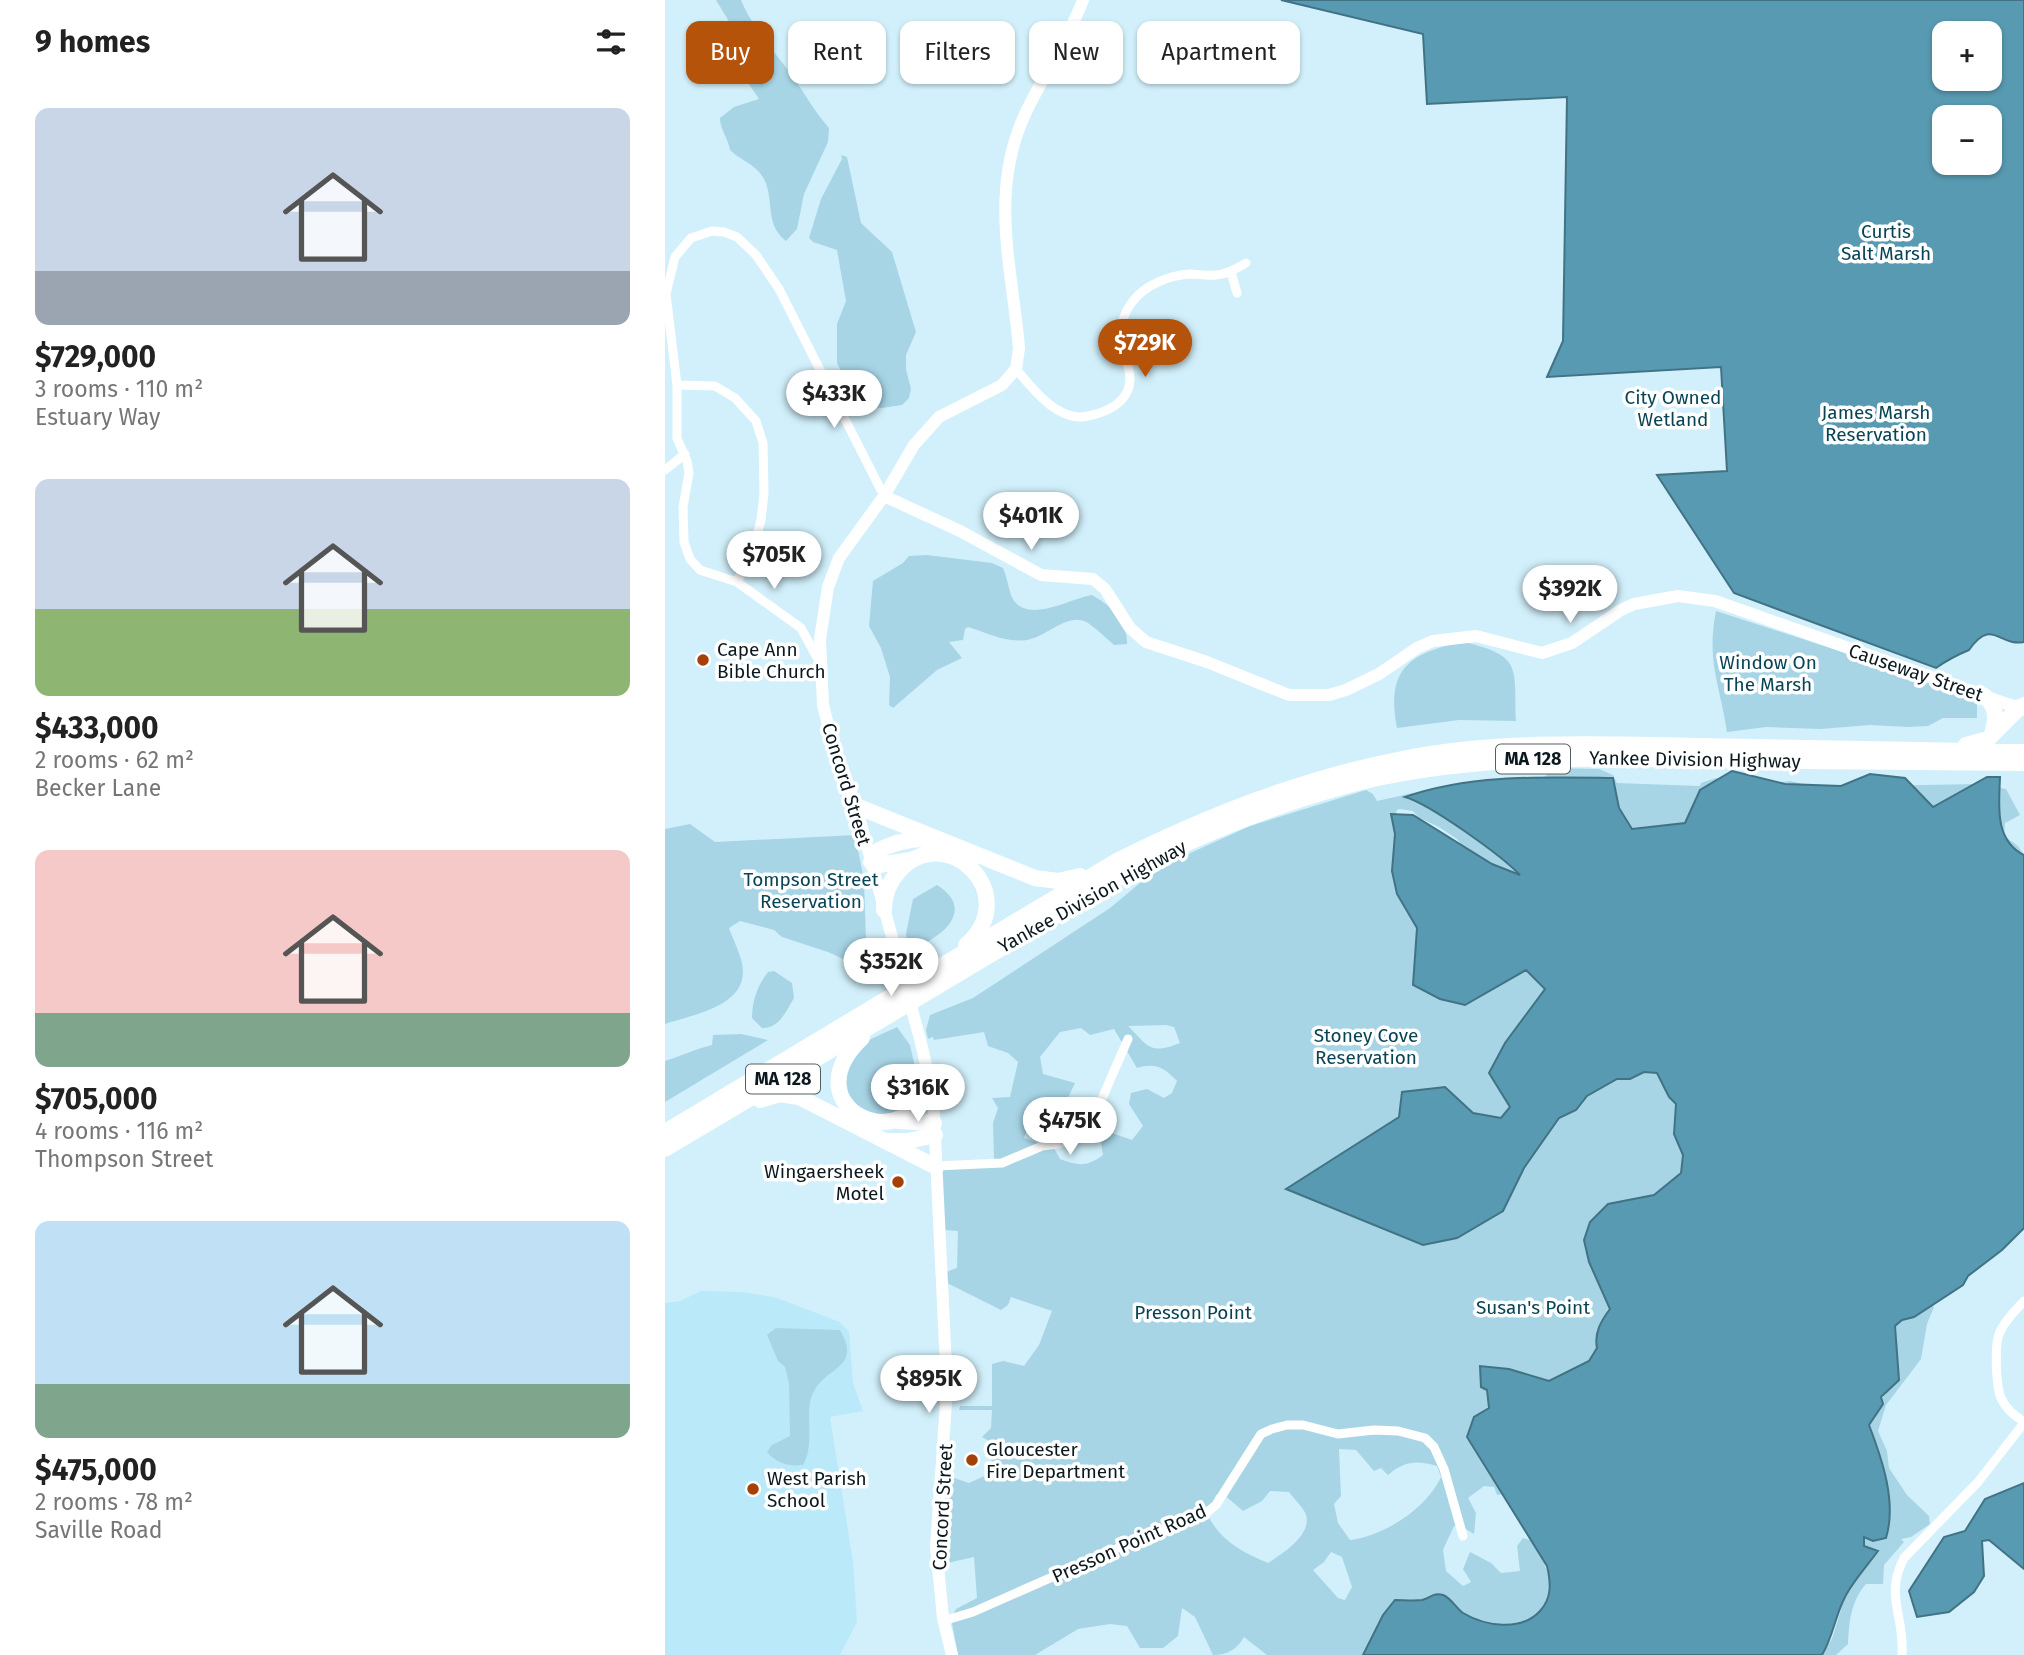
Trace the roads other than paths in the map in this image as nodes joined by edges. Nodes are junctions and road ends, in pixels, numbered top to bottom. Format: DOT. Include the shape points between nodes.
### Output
graph roads {
  1 [pos="1083,0"];
  2 [pos="1246,263"];
  3 [pos="1231,272"];
  4 [pos="1237,293"];
  5 [pos="1016,369"];
  6 [pos="677,385"];
  7 [pos="685,454"];
  8 [pos="665,470"];
  9 [pos="884,496"];
  10 [pos="737,582"];
  11 [pos="821,664"];
  12 [pos="1983,695"];
  13 [pos="2023,706"];
  14 [pos="1992,734"];
  15 [pos="1851,749"];
  16 [pos="2024,752"];
  17 [pos="2024,764"];
  18 [pos="856,806"];
  19 [pos="1168,835"];
  20 [pos="935,839"];
  21 [pos="915,859"];
  22 [pos="871,862"];
  23 [pos="884,910"];
  24 [pos="918,989"];
  25 [pos="899,1004"];
  26 [pos="1128,1039"];
  27 [pos="930,1077"];
  28 [pos="895,1121"];
  29 [pos="934,1129"];
  30 [pos="665,1132"];
  31 [pos="884,1139"];
  32 [pos="665,1150"];
  33 [pos="936,1167"];
  34 [pos="2024,1301"];
  35 [pos="2024,1422"];
  36 [pos="1463,1536"];
  37 [pos="943,1621"];
  38 [pos="952,1655"];
  39 [pos="1902,1655"];
  1 -- 5 [label="street" via="1027,111 1009,166 1004,204 1019,348"];
  2 -- 3 [label="street"];
  3 -- 4 [label="street"];
  3 -- 5 [label="street" via="1168,278 1133,301 1120,327 1119,346 1130,380 1127,395 1118,406 1080,418 1062,413"];
  5 -- 9 [label="street, Concord Street" via="1002,385 952,409 925,430"];
  6 -- 7 [label="street" via="677,438"];
  6 -- 9 [label="street" via="666,305 675,257 682,246 701,234 724,232 748,245 779,289"];
  6 -- 10 [label="street" via="715,386 736,398 756,421 764,443 761,520"];
  7 -- 8 [label="street"];
  7 -- 10 [label="street" via="689,473 682,527 687,551 700,570"];
  9 -- 11 [label="street, Concord Street" via="846,545 834,569 820,639"];
  9 -- 12 [label="street, Causeway Street" via="1041,575 1093,579 1146,642 1280,693 1329,695 1365,682 1433,641 1476,636 1546,653 1572,643 1629,606 1678,596 1715,601"];
  10 -- 11 [label="street" via="801,628"];
  11 -- 18 [label="street, Concord Street" via="823,705"];
  12 -- 13 [label="street, Causeway Street"];
  12 -- 14 [label="highway" via="1994,709"];
  13 -- 14 [label="highway"];
  14 -- 15 [label="highway" via="1965,745"];
  15 -- 16 [label="highway, Yankee Division Highway / MA 128"];
  15 -- 19 [label="highway, Yankee Division Highway / MA 128" via="1563,744 1457,751 1293,786"];
  17 -- 24 [label="highway, Yankee Division Highway / MA 128" via="1572,758 1488,762 1373,779 1278,806 1178,846"];
  18 -- 20 [label="highway"];
  18 -- 22 [label="street, Concord Street"];
  19 -- 20 [label="highway" via="1084,875 1049,881"];
  19 -- 24 [label="highway, Yankee Division Highway / MA 128" via="1089,877"];
  20 -- 22 [label="highway" via="887,846 875,852"];
  21 -- 22 [label="highway" via="879,865"];
  21 -- 23 [label="highway" via="892,881"];
  21 -- 24 [label="highway" via="942,854 964,862 981,880 987,907 983,924 970,942"];
  22 -- 23 [label="street, Concord Street"];
  23 -- 27 [label="street, Concord Street"];
  24 -- 25 [label="highway, Yankee Division Highway / MA 128"];
  25 -- 28 [label="highway" via="851,1048 838,1074 841,1095 856,1114 876,1122"];
  25 -- 30 [label="highway, Yankee Division Highway / MA 128"];
  25 -- 32 [label="highway, Yankee Division Highway / MA 128"];
  26 -- 33 [label="street" via="1094,1117 1075,1137 1002,1163"];
  27 -- 28 [label="highway" via="923,1100"];
  27 -- 29 [label="street, Concord Street"];
  28 -- 29 [label="highway"];
  29 -- 31 [label="highway" via="908,1141"];
  29 -- 33 [label="street, Concord Street"];
  31 -- 32 [label="highway" via="811,1102 783,1094 754,1103"];
  31 -- 33 [label="highway"];
  33 -- 37 [label="street, Concord Street" via="947,1388 936,1547"];
  34 -- 35 [label="street" via="1998,1334 1996,1350 2000,1396"];
  35 -- 39 [label="street" via="1896,1573 1893,1591"];
  36 -- 37 [label="street, Presson Point Road" via="1440,1456 1425,1438 1398,1431 1338,1434 1303,1424 1287,1425 1261,1434 1216,1505 1206,1513"];
  37 -- 38 [label="street, Concord Street"];
}
